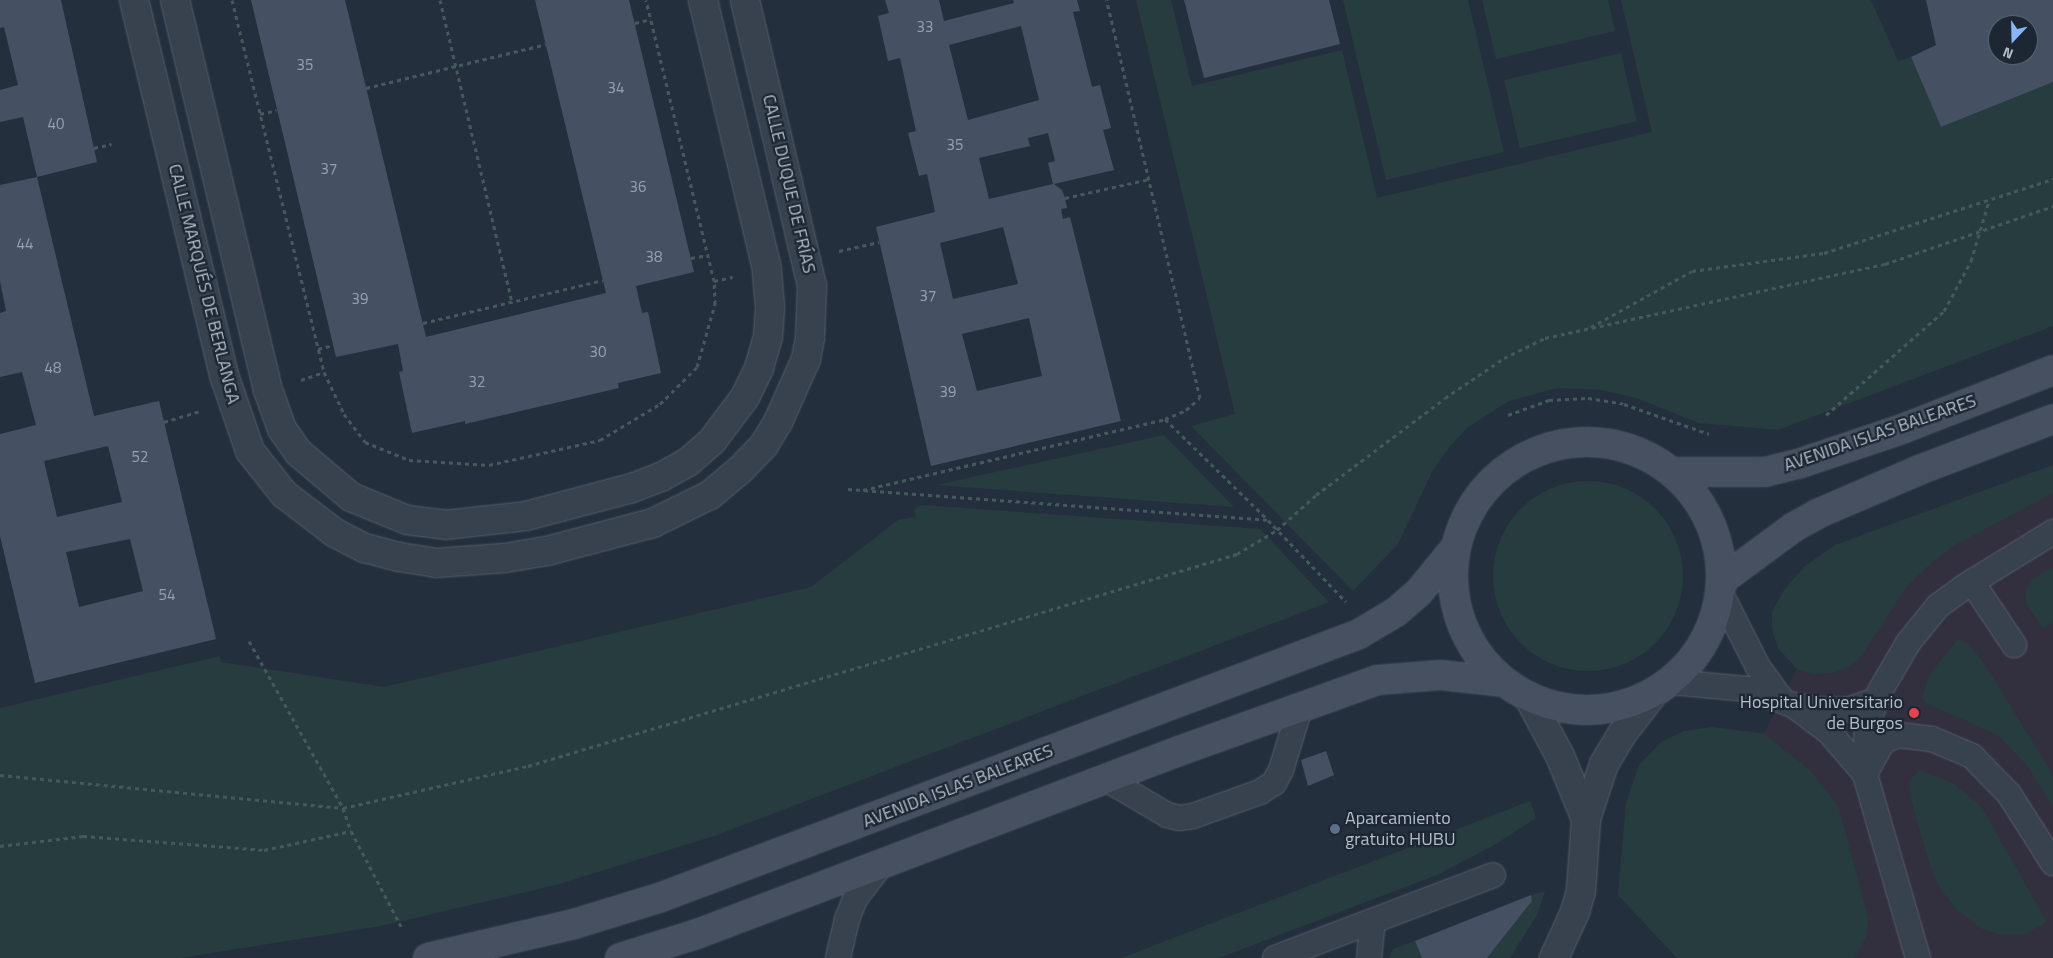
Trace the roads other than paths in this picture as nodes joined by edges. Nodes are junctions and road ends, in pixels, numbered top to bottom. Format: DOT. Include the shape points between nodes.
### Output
graph roads {
  1 [pos="134,0"];
  2 [pos="175,0"];
  3 [pos="703,0"];
  4 [pos="745,0"];
  5 [pos="2053,370"];
  6 [pos="2053,419"];
  7 [pos="740,470"];
  8 [pos="1673,472"];
  9 [pos="2053,532"];
  10 [pos="1455,548"];
  11 [pos="1972,582"];
  12 [pos="1722,587"];
  13 [pos="2014,645"];
  14 [pos="1503,682"];
  15 [pos="1661,689"];
  16 [pos="1529,698"];
  17 [pos="1876,700"];
  18 [pos="1788,703"];
  19 [pos="1300,708"];
  20 [pos="1865,774"];
  21 [pos="1106,779"];
  22 [pos="1586,819"];
  23 [pos="2053,863"];
  24 [pos="880,866"];
  25 [pos="1493,874"];
  26 [pos="1373,922"];
  27 [pos="428,958"];
  28 [pos="620,958"];
  29 [pos="838,958"];
  30 [pos="1275,958"];
  31 [pos="1369,958"];
  32 [pos="1554,958"];
  33 [pos="1918,958"];
  1 -- 7 [label="street, CALLE MARQUÉS DE BERLANGA" via="240,429 265,472 284,494 335,533 365,548 436,563 506,558 602,538 653,523 710,495"];
  2 -- 3 [label="street, CALLE MARQUÉS DE BERLANGA" via="282,429 299,453 351,497 376,510 422,523 466,524 517,517 623,491 661,477 688,462 712,441 740,405 759,368 768,337 770,307 765,262"];
  4 -- 7 [label="street, CALLE DUQUE DE FRÍAS" via="808,258 812,312 806,359 795,388 764,445"];
  5 -- 8 [label="main road, AVENIDA ISLAS BALEARES" via="1902,429 1798,464 1764,472"];
  6 -- 12 [label="main road" via="1817,514 1794,527"];
  8 -- 10 [label="main road" via="1640,452 1602,442 1563,443 1528,455 1495,477 1469,511"];
  8 -- 12 [label="main road" via="1694,494 1710,521 1720,550"];
  9 -- 11 [label="lane"];
  10 -- 14 [label="main road" via="1453,589 1460,622 1486,666"];
  10 -- 27 [label="main road, AVENIDA ISLAS BALEARES" via="1418,592 1396,612 1359,634 659,898 574,924"];
  11 -- 13 [label="lane"];
  11 -- 17 [label="lane" via="1938,606 1923,623"];
  12 -- 15 [label="main road" via="1714,624 1700,651"];
  12 -- 18 [label="lane" via="1758,667"];
  14 -- 16 [label="main road"];
  14 -- 19 [label="main road" via="1441,675 1377,680"];
  15 -- 16 [label="main road" via="1620,707 1592,711 1563,709"];
  15 -- 18 [label="lane" via="1747,689"];
  15 -- 22 [label="street" via="1622,734 1604,764"];
  16 -- 22 [label="street" via="1560,756"];
  17 -- 18 [label="lane" via="1850,709 1825,710"];
  17 -- 20 [label="lane" via="1867,724"];
  18 -- 20 [label="lane" via="1829,732"];
  19 -- 21 [label="main road"];
  19 -- 21 [label="lane" via="1281,770 1274,783 1260,792 1179,818 1167,815"];
  20 -- 23 [label="lane" via="1883,741 1899,735 1932,739 1972,756 1988,768 2010,794"];
  20 -- 33 [label="lane"];
  21 -- 24 [label="main road"];
  22 -- 32 [label="street" via="1581,891 1570,929"];
  24 -- 28 [label="main road" via="697,934"];
  24 -- 29 [label="lane" via="856,897"];
  25 -- 26 [label="lane"];
  26 -- 30 [label="lane"];
  26 -- 31 [label="lane"];
}
